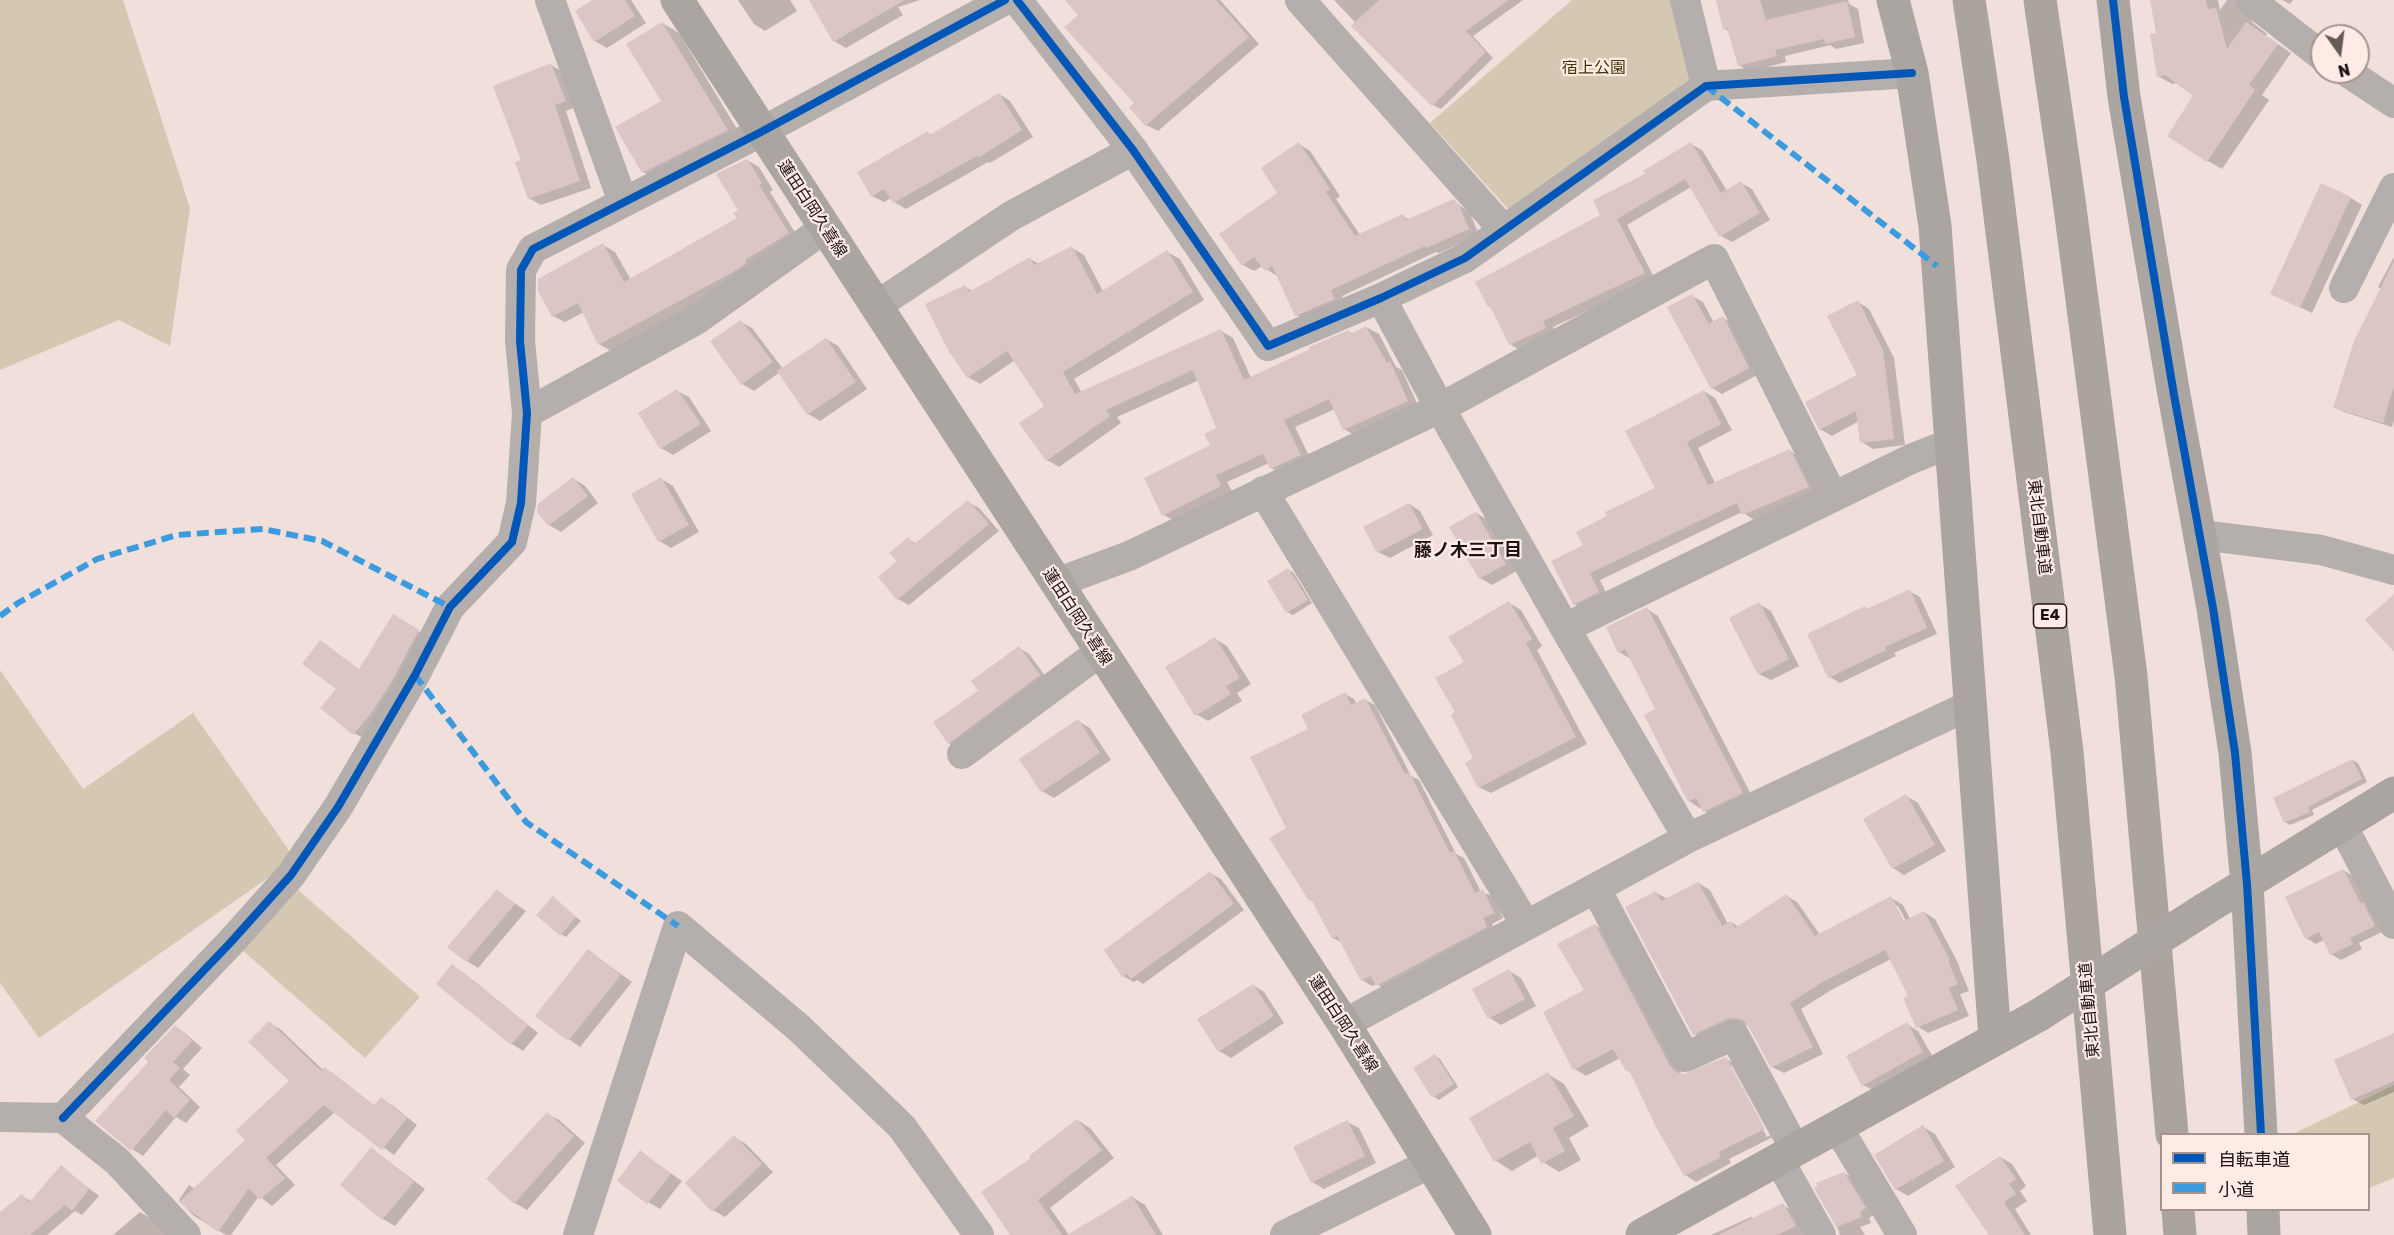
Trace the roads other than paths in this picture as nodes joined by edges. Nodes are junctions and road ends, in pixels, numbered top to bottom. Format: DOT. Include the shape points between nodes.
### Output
graph roads {
  1 [pos="550,0"];
  2 [pos="677,0"];
  3 [pos="1005,0"];
  4 [pos="1017,0"];
  5 [pos="1300,0"];
  6 [pos="1685,0"];
  7 [pos="1893,0"];
  8 [pos="1969,0"];
  9 [pos="2040,0"];
  10 [pos="2113,0"];
  11 [pos="2250,0"];
  12 [pos="2310,47"];
  13 [pos="1912,73"];
  14 [pos="2365,84"];
  15 [pos="1706,87"];
  16 [pos="2394,103"];
  17 [pos="761,132"];
  18 [pos="1133,150"];
  19 [pos="2394,188"];
  20 [pos="623,202"];
  21 [pos="825,228"];
  22 [pos="1503,229"];
  23 [pos="2344,288"];
  24 [pos="1381,298"];
  25 [pos="876,306"];
  26 [pos="1440,408"];
  27 [pos="527,413"];
  28 [pos="1951,443"];
  29 [pos="1263,491"];
  30 [pos="1833,497"];
  31 [pos="2200,535"];
  32 [pos="2394,570"];
  33 [pos="1056,583"];
  34 [pos="1565,628"];
  35 [pos="1100,652"];
  36 [pos="1970,705"];
  37 [pos="962,754"];
  38 [pos="2394,792"];
  39 [pos="2342,825"];
  40 [pos="1688,838"];
  41 [pos="2247,884"];
  42 [pos="1596,888"];
  43 [pos="2394,924"];
  44 [pos="1526,925"];
  45 [pos="1344,1024"];
  46 [pos="1995,1038"];
  47 [pos="0,1117"];
  48 [pos="63,1118"];
  49 [pos="1838,1128"];
  50 [pos="2172,1133"];
  51 [pos="2260,1133"];
  52 [pos="1788,1156"];
  53 [pos="1431,1162"];
  54 [pos="2178,1211"];
  55 [pos="2263,1211"];
  56 [pos="186,1235"];
  57 [pos="578,1235"];
  58 [pos="979,1235"];
  59 [pos="1285,1235"];
  60 [pos="1475,1235"];
  61 [pos="1642,1235"];
  62 [pos="1821,1235"];
  63 [pos="1902,1235"];
  64 [pos="2110,1235"];
  65 [pos="2180,1235"];
  66 [pos="2264,1235"];
  1 -- 20 [label="street"];
  2 -- 17 [label="street, 蓮田白岡久喜線"];
  3 -- 17 [label="street"];
  4 -- 18 [label="street"];
  5 -- 22 [label="street"];
  6 -- 15 [label="street"];
  7 -- 13 [label="street"];
  8 -- 64 [label="highway, 東北自動車道 / E4" via="1993,160 2067,752"];
  9 -- 50 [label="highway" via="2131,676"];
  10 -- 31 [label="street" via="2124,97"];
  11 -- 12 [label="street"];
  13 -- 15 [label="street"];
  13 -- 28 [label="street" via="1935,226"];
  14 -- 16 [label="street"];
  15 -- 22 [label="street"];
  17 -- 20 [label="street"];
  17 -- 21 [label="street, 蓮田白岡久喜線"];
  18 -- 24 [label="street" via="1268,346"];
  18 -- 25 [label="street" via="1011,216"];
  19 -- 23 [label="street"];
  20 -- 27 [label="street" via="533,249 521,270 520,341"];
  21 -- 25 [label="street, 蓮田白岡久喜線"];
  21 -- 27 [label="street" via="696,320"];
  22 -- 24 [label="street" via="1465,258"];
  24 -- 26 [label="street"];
  25 -- 33 [label="street, 蓮田白岡久喜線"];
  26 -- 29 [label="street"];
  26 -- 30 [label="street" via="1714,259"];
  26 -- 34 [label="street"];
  27 -- 48 [label="street" via="521,503 512,542 450,607 416,675 344,796 291,875"];
  28 -- 30 [label="street"];
  28 -- 36 [label="street"];
  29 -- 33 [label="street" via="1129,555"];
  29 -- 44 [label="street"];
  30 -- 34 [label="street"];
  31 -- 32 [label="street" via="2321,550"];
  31 -- 41 [label="street" via="2235,753"];
  33 -- 35 [label="street, 蓮田白岡久喜線"];
  34 -- 40 [label="street"];
  35 -- 37 [label="street"];
  35 -- 45 [label="street, 蓮田白岡久喜線"];
  36 -- 40 [label="street"];
  36 -- 46 [label="street"];
  38 -- 39 [label="street"];
  39 -- 41 [label="street"];
  39 -- 43 [label="street"];
  40 -- 42 [label="street"];
  41 -- 46 [label="street, bridge" via="2039,1015"];
  41 -- 51 [label="street"];
  42 -- 44 [label="street"];
  42 -- 52 [label="street" via="1685,1057 1734,1035"];
  44 -- 45 [label="street"];
  45 -- 53 [label="street, 蓮田白岡久喜線"];
  46 -- 49 [label="street"];
  47 -- 48 [label="street"];
  48 -- 56 [label="street" via="117,1161"];
  49 -- 52 [label="street"];
  49 -- 63 [label="street"];
  52 -- 61 [label="street"];
  52 -- 62 [label="street"];
  53 -- 59 [label="street"];
  53 -- 60 [label="street, 蓮田白岡久喜線"];
  54 -- 65 [label="highway"];
  55 -- 66 [label="street"];
  57 -- 58 [label="street" via="678,926 799,1028 902,1127"];
}
